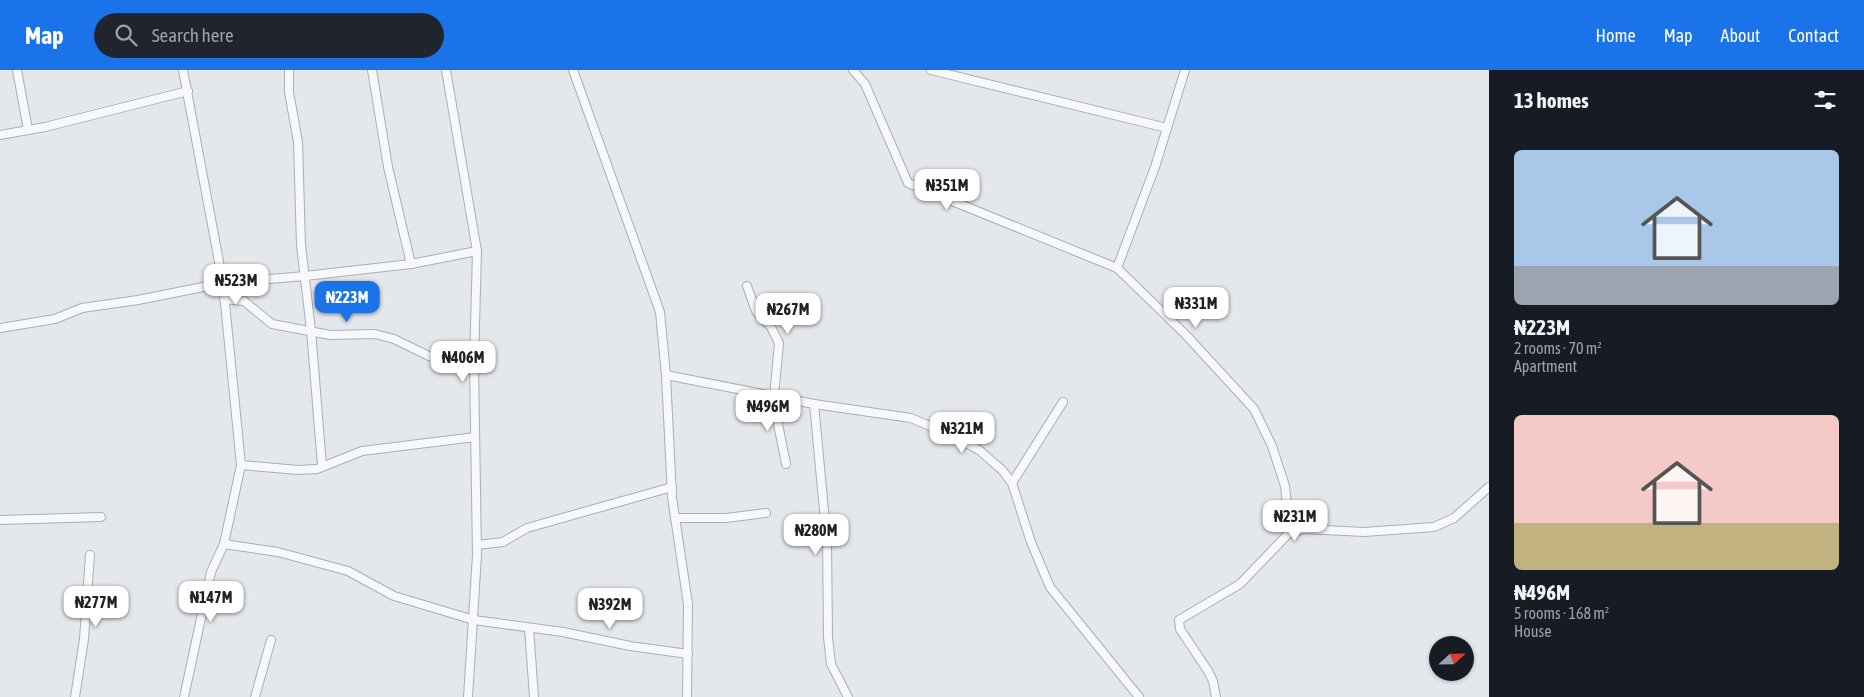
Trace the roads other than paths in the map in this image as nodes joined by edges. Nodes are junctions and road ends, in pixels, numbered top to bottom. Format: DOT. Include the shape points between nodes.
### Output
graph roads {
  1 [pos="17,70"];
  2 [pos="184,70"];
  3 [pos="289,70"];
  4 [pos="372,70"];
  5 [pos="446,70"];
  6 [pos="573,70"];
  7 [pos="853,70"];
  8 [pos="931,70"];
  9 [pos="1185,70"];
  10 [pos="188,91"];
  11 [pos="1167,128"];
  12 [pos="28,130"];
  13 [pos="0,135"];
  14 [pos="477,251"];
  15 [pos="410,264"];
  16 [pos="1117,268"];
  17 [pos="305,276"];
  18 [pos="223,283"];
  19 [pos="747,286"];
  20 [pos="224,299"];
  21 [pos="0,328"];
  22 [pos="311,330"];
  23 [pos="474,362"];
  24 [pos="666,375"];
  25 [pos="777,397"];
  26 [pos="1063,402"];
  27 [pos="814,404"];
  28 [pos="475,437"];
  29 [pos="786,464"];
  30 [pos="241,465"];
  31 [pos="322,466"];
  32 [pos="1012,483"];
  33 [pos="672,487"];
  34 [pos="1489,487"];
  35 [pos="766,513"];
  36 [pos="101,517"];
  37 [pos="675,518"];
  38 [pos="0,520"];
  39 [pos="1290,532"];
  40 [pos="224,544"];
  41 [pos="477,545"];
  42 [pos="90,555"];
  43 [pos="474,620"];
  44 [pos="529,628"];
  45 [pos="271,640"];
  46 [pos="688,654"];
  47 [pos="75,697"];
  48 [pos="184,697"];
  49 [pos="255,697"];
  50 [pos="468,697"];
  51 [pos="534,697"];
  52 [pos="687,697"];
  53 [pos="848,697"];
  54 [pos="1139,697"];
  55 [pos="1216,697"];
  1 -- 12 [label="street"];
  2 -- 10 [label="street"];
  3 -- 17 [label="street" via="289,92 298,142"];
  4 -- 15 [label="street" via="388,167"];
  5 -- 14 [label="street"];
  6 -- 24 [label="street" via="660,312"];
  7 -- 16 [label="street" via="865,84 908,184"];
  8 -- 11 [label="street"];
  9 -- 11 [label="street"];
  10 -- 12 [label="street"];
  10 -- 18 [label="street"];
  11 -- 16 [label="street"];
  12 -- 13 [label="street"];
  14 -- 15 [label="street"];
  14 -- 23 [label="street"];
  15 -- 17 [label="street"];
  16 -- 39 [label="street" via="1186,335 1254,409 1272,446 1285,486"];
  17 -- 18 [label="street"];
  17 -- 22 [label="street"];
  18 -- 20 [label="street"];
  18 -- 21 [label="street" via="82,308 55,319"];
  19 -- 25 [label="street" via="756,311 771,327 779,343"];
  20 -- 22 [label="street" via="244,301 272,324"];
  20 -- 30 [label="street"];
  22 -- 23 [label="street" via="330,335 375,334 394,338 436,358"];
  22 -- 31 [label="street"];
  23 -- 28 [label="street"];
  24 -- 25 [label="street"];
  24 -- 33 [label="street"];
  25 -- 27 [label="street"];
  25 -- 29 [label="street" via="778,424"];
  26 -- 32 [label="street"];
  27 -- 32 [label="street" via="911,418 979,450"];
  27 -- 53 [label="street" via="827,542 831,664"];
  28 -- 31 [label="street" via="362,451"];
  28 -- 41 [label="street"];
  30 -- 31 [label="street" via="298,470"];
  30 -- 40 [label="street"];
  32 -- 54 [label="street" via="1050,587"];
  33 -- 37 [label="street"];
  33 -- 41 [label="street" via="527,528 503,542"];
  34 -- 39 [label="street" via="1454,518 1434,527 1364,532 1306,529"];
  35 -- 37 [label="street" via="726,518"];
  36 -- 38 [label="street"];
  37 -- 46 [label="street" via="688,604"];
  39 -- 55 [label="street" via="1240,584 1179,620 1180,629 1211,676"];
  40 -- 43 [label="street" via="278,552 348,571 394,596"];
  40 -- 48 [label="street" via="211,572"];
  41 -- 43 [label="street"];
  42 -- 47 [label="street" via="84,639"];
  43 -- 44 [label="street"];
  43 -- 50 [label="street"];
  44 -- 46 [label="street"];
  44 -- 51 [label="street"];
  45 -- 49 [label="street"];
  46 -- 52 [label="street"];
}
